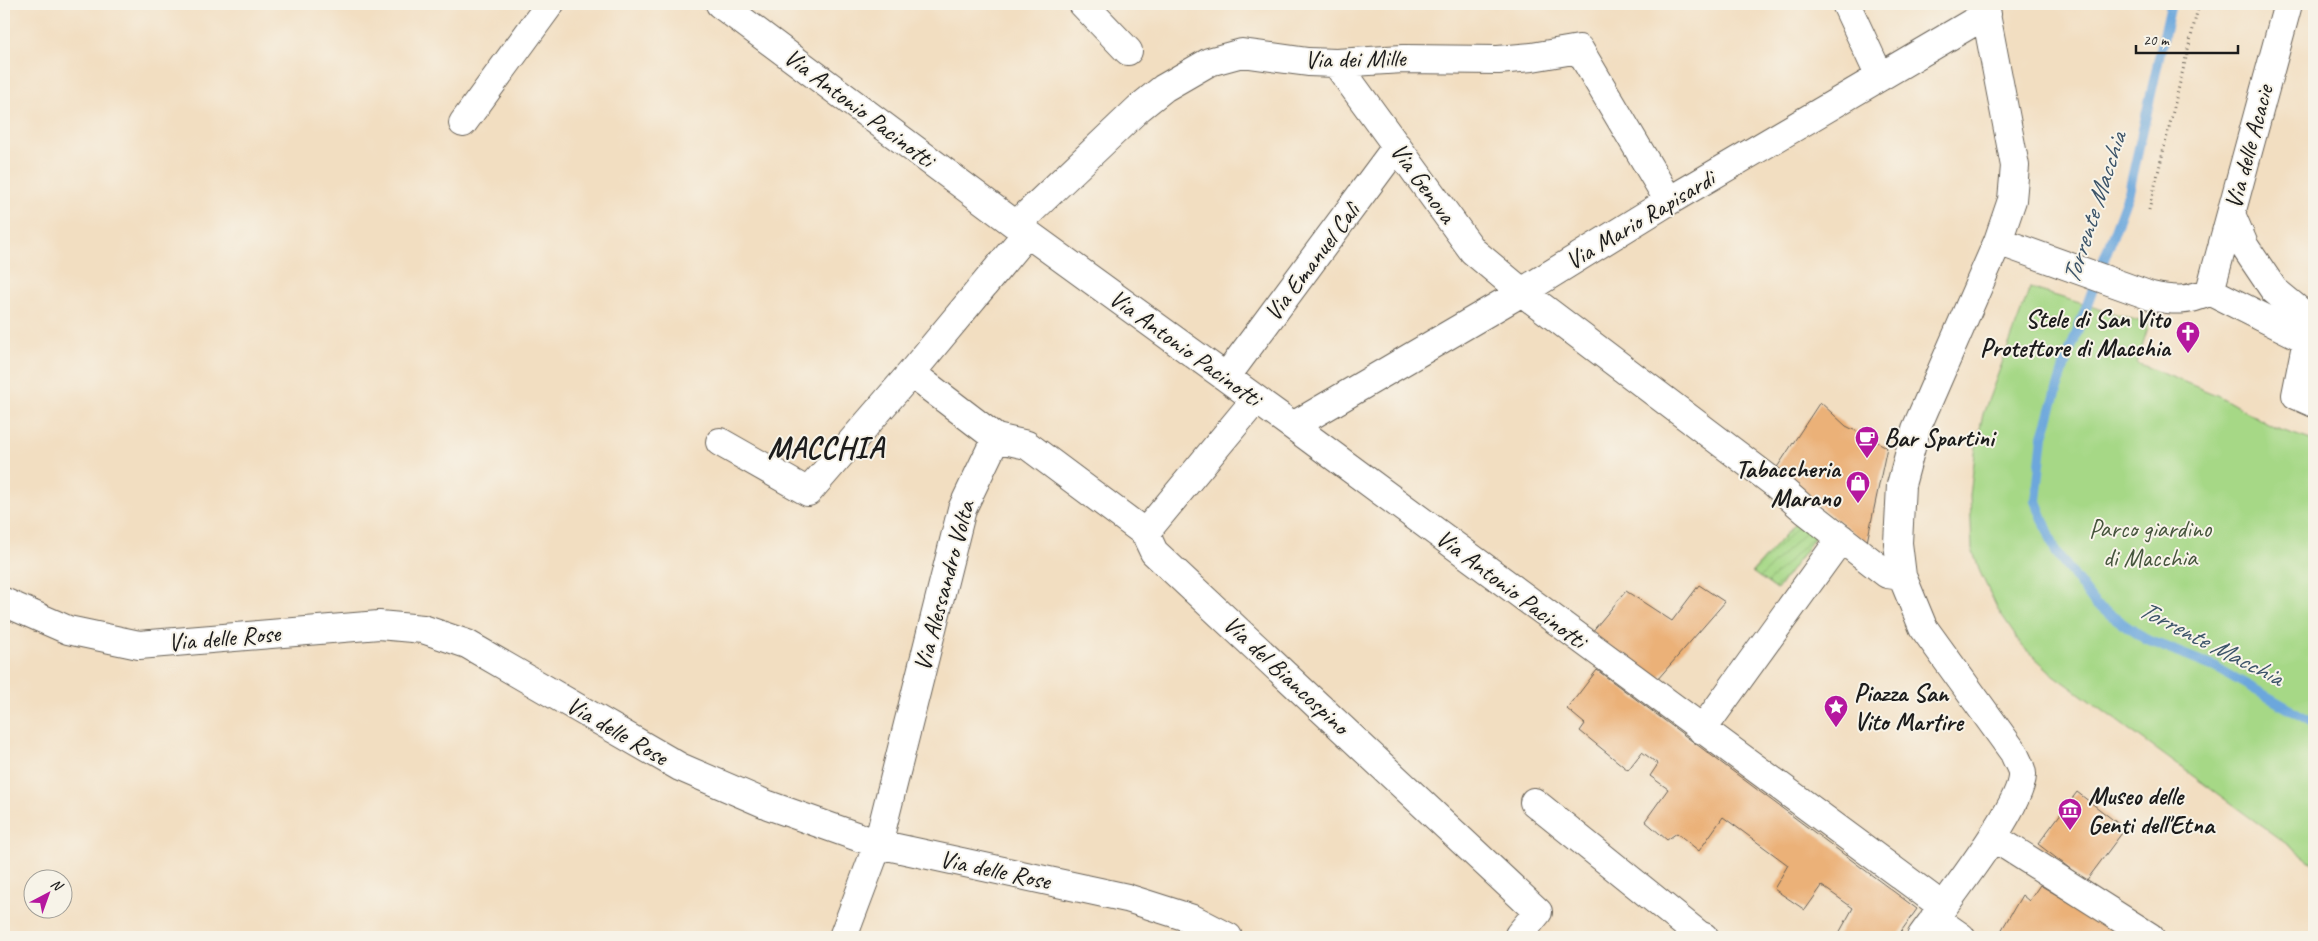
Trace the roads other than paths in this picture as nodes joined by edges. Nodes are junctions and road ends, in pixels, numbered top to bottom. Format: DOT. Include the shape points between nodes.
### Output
graph roads {
  1 [pos="550,4"];
  2 [pos="720,4"];
  3 [pos="1083,4"];
  4 [pos="1846,4"];
  5 [pos="2288,4"];
  6 [pos="1985,9"];
  7 [pos="1128,51"];
  8 [pos="1336,63"];
  9 [pos="1880,78"];
  10 [pos="463,124"];
  11 [pos="1397,146"];
  12 [pos="1670,201"];
  13 [pos="2231,214"];
  14 [pos="1022,229"];
  15 [pos="1998,241"];
  16 [pos="2210,291"];
  17 [pos="1522,292"];
  18 [pos="2312,336"];
  19 [pos="911,374"];
  20 [pos="1226,377"];
  21 [pos="1256,399"];
  22 [pos="2314,403"];
  23 [pos="1293,426"];
  24 [pos="996,438"];
  25 [pos="720,442"];
  26 [pos="1145,533"];
  27 [pos="1841,538"];
  28 [pos="1902,576"];
  29 [pos="4,602"];
  30 [pos="1702,730"];
  31 [pos="1534,802"];
  32 [pos="1993,837"];
  33 [pos="878,844"];
  34 [pos="1933,920"];
  35 [pos="843,937"];
  36 [pos="1228,937"];
  37 [pos="1522,937"];
  38 [pos="1704,937"];
  39 [pos="1961,937"];
  40 [pos="2150,937"];
  1 -- 10 [label="street"];
  2 -- 14 [label="street, Via Antonio Pacinotti"];
  3 -- 7 [label="street"];
  4 -- 9 [label="street"];
  5 -- 13 [label="street, Via delle Acacie"];
  6 -- 9 [label="street, Via Mario Rapisardi"];
  6 -- 15 [label="street" via="2015,166 2012,200"];
  8 -- 11 [label="street, Via Genova"];
  8 -- 12 [label="street, Via dei Mille" via="1403,59 1498,60 1578,49"];
  8 -- 14 [label="street, Via dei Mille" via="1242,53 1208,62 1164,88 1140,108"];
  9 -- 12 [label="street, Via Mario Rapisardi"];
  11 -- 17 [label="street, Via Genova" via="1473,251"];
  11 -- 20 [label="street, Via Emanuel Calì"];
  12 -- 17 [label="street, Via Mario Rapisardi"];
  13 -- 16 [label="street, Via delle Acacie"];
  13 -- 18 [label="street" via="2245,247 2274,290"];
  14 -- 19 [label="street"];
  14 -- 20 [label="street, Via Antonio Pacinotti"];
  15 -- 16 [label="street" via="2151,296 2170,300 2194,299"];
  15 -- 28 [label="street" via="1916,429 1901,485 1898,543"];
  16 -- 18 [label="street"];
  17 -- 23 [label="street, Via Mario Rapisardi"];
  17 -- 27 [label="street, Via Genova" via="1774,482"];
  18 -- 22 [label="street" via="2296,395"];
  19 -- 24 [label="street"];
  19 -- 25 [label="street" via="808,492"];
  20 -- 21 [label="street, Via Antonio Pacinotti"];
  21 -- 23 [label="street, Via Antonio Pacinotti"];
  21 -- 26 [label="street"];
  23 -- 30 [label="street, Via Antonio Pacinotti"];
  24 -- 26 [label="street, Via del Biancospino" via="1028,445"];
  24 -- 33 [label="street, Via Alessandro Volta" via="962,509"];
  26 -- 37 [label="street, Via del Biancospino" via="1154,552 1538,912 1519,934"];
  27 -- 28 [label="street, Via Genova" via="1887,574"];
  27 -- 30 [label="street"];
  28 -- 32 [label="street" via="1923,627 2014,753 2022,774 2019,792"];
  29 -- 33 [label="street, Via delle Rose" via="68,630 139,645 379,625 423,628 467,644 680,767 768,804"];
  30 -- 34 [label="street, Via Antonio Pacinotti"];
  31 -- 38 [label="street"];
  32 -- 34 [label="street"];
  32 -- 40 [label="street"];
  33 -- 35 [label="street, Via Alessandro Volta"];
  33 -- 36 [label="street, Via delle Rose" via="1127,898 1193,920"];
  34 -- 39 [label="street, Via Antonio Pacinotti"];
}
